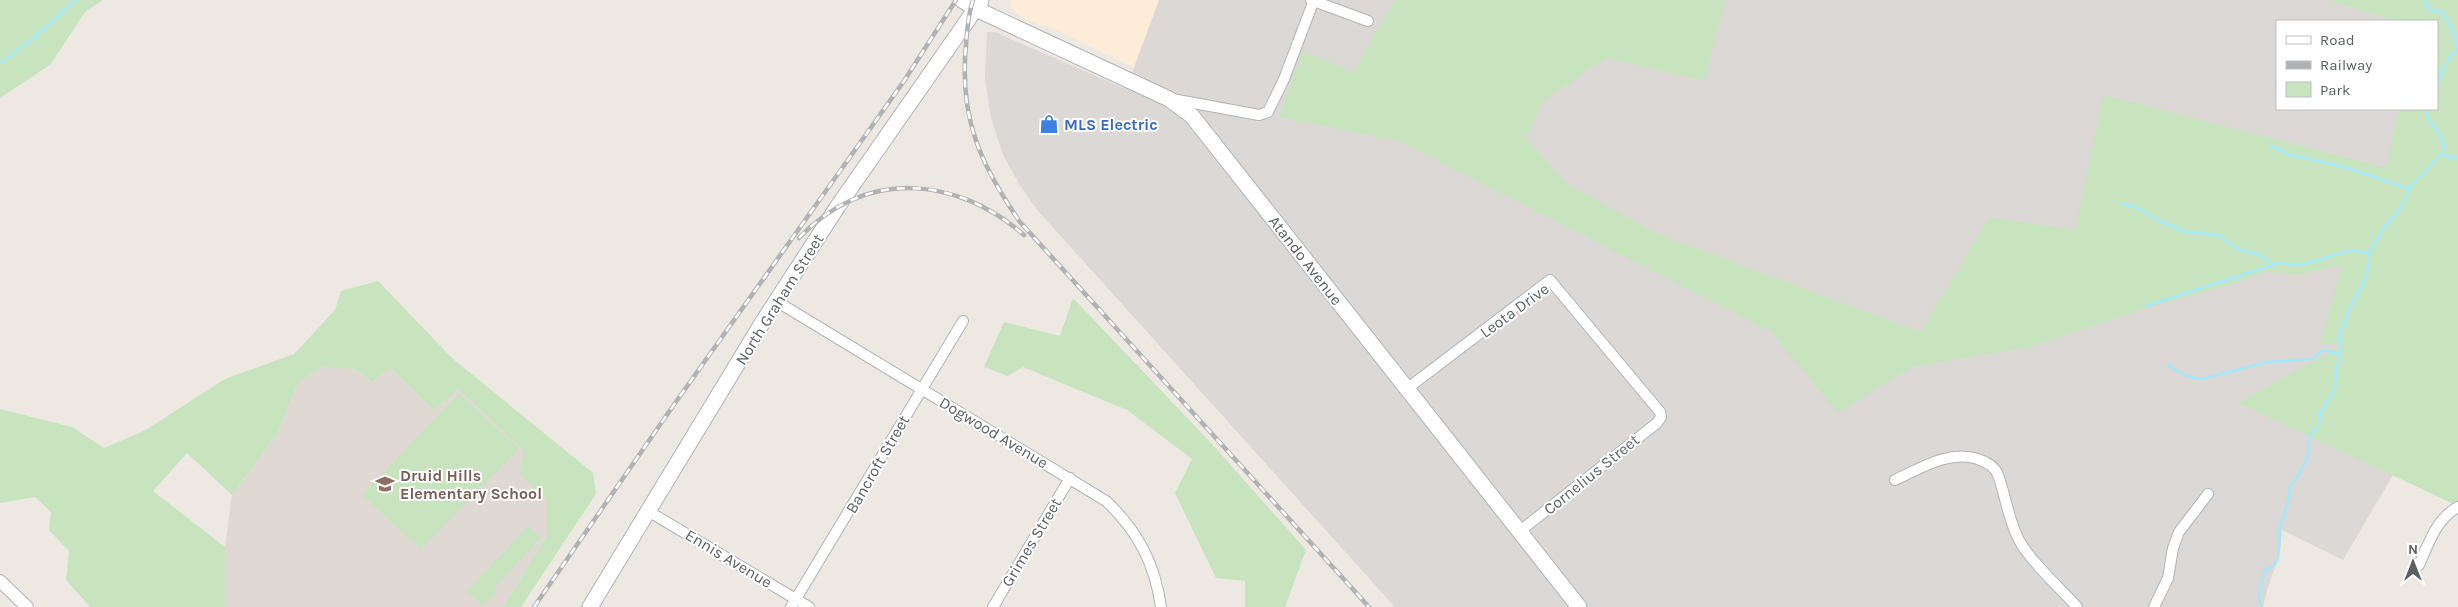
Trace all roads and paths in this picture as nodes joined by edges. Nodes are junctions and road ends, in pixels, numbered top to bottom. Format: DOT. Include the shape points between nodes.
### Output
graph roads {
  1 [pos="962,0"];
  2 [pos="1313,0"];
  3 [pos="979,4"];
  4 [pos="1368,21"];
  5 [pos="1168,99"];
  6 [pos="776,301"];
  7 [pos="963,321"];
  8 [pos="1408,388"];
  9 [pos="922,389"];
  10 [pos="1661,418"];
  11 [pos="1070,478"];
  12 [pos="1895,480"];
  13 [pos="2208,494"];
  14 [pos="2458,507"];
  15 [pos="648,511"];
  16 [pos="1520,531"];
  17 [pos="2419,565"];
  18 [pos="0,581"];
  19 [pos="794,603"];
  20 [pos="27,607"];
  21 [pos="590,607"];
  22 [pos="809,607"];
  23 [pos="992,607"];
  24 [pos="1161,607"];
  25 [pos="1580,607"];
  26 [pos="2077,607"];
  27 [pos="2154,607"];
  1 -- 3 [label="main road, Atando Avenue"];
  2 -- 4 [label="street"];
  2 -- 5 [label="street" via="1284,79 1268,112 1259,115"];
  3 -- 5 [label="main road, Atando Avenue"];
  3 -- 6 [label="main road, North Graham Street"];
  5 -- 8 [label="main road, Atando Avenue" via="1192,116"];
  6 -- 9 [label="street, Dogwood Avenue"];
  6 -- 15 [label="main road, North Graham Street"];
  7 -- 9 [label="street, Bancroft Street"];
  8 -- 10 [label="street, Leota Drive" via="1550,280 1660,412"];
  8 -- 16 [label="main road, Atando Avenue"];
  9 -- 11 [label="street, Dogwood Avenue"];
  9 -- 19 [label="street, Bancroft Street"];
  10 -- 16 [label="street, Cornelius Street"];
  11 -- 23 [label="street, Grimes Street"];
  11 -- 24 [label="street, Dogwood Avenue" via="1106,502 1134,531 1155,573"];
  12 -- 26 [label="street" via="1954,456 1970,456 1988,463 1998,476 2007,512 2021,543"];
  13 -- 27 [label="street" via="2177,537 2168,578"];
  14 -- 17 [label="street" via="2440,521"];
  15 -- 19 [label="street, Ennis Avenue"];
  15 -- 21 [label="main road, North Graham Street"];
  16 -- 25 [label="main road, Atando Avenue"];
  18 -- 20 [label="street"];
  19 -- 22 [label="street, Ennis Avenue"];
}
